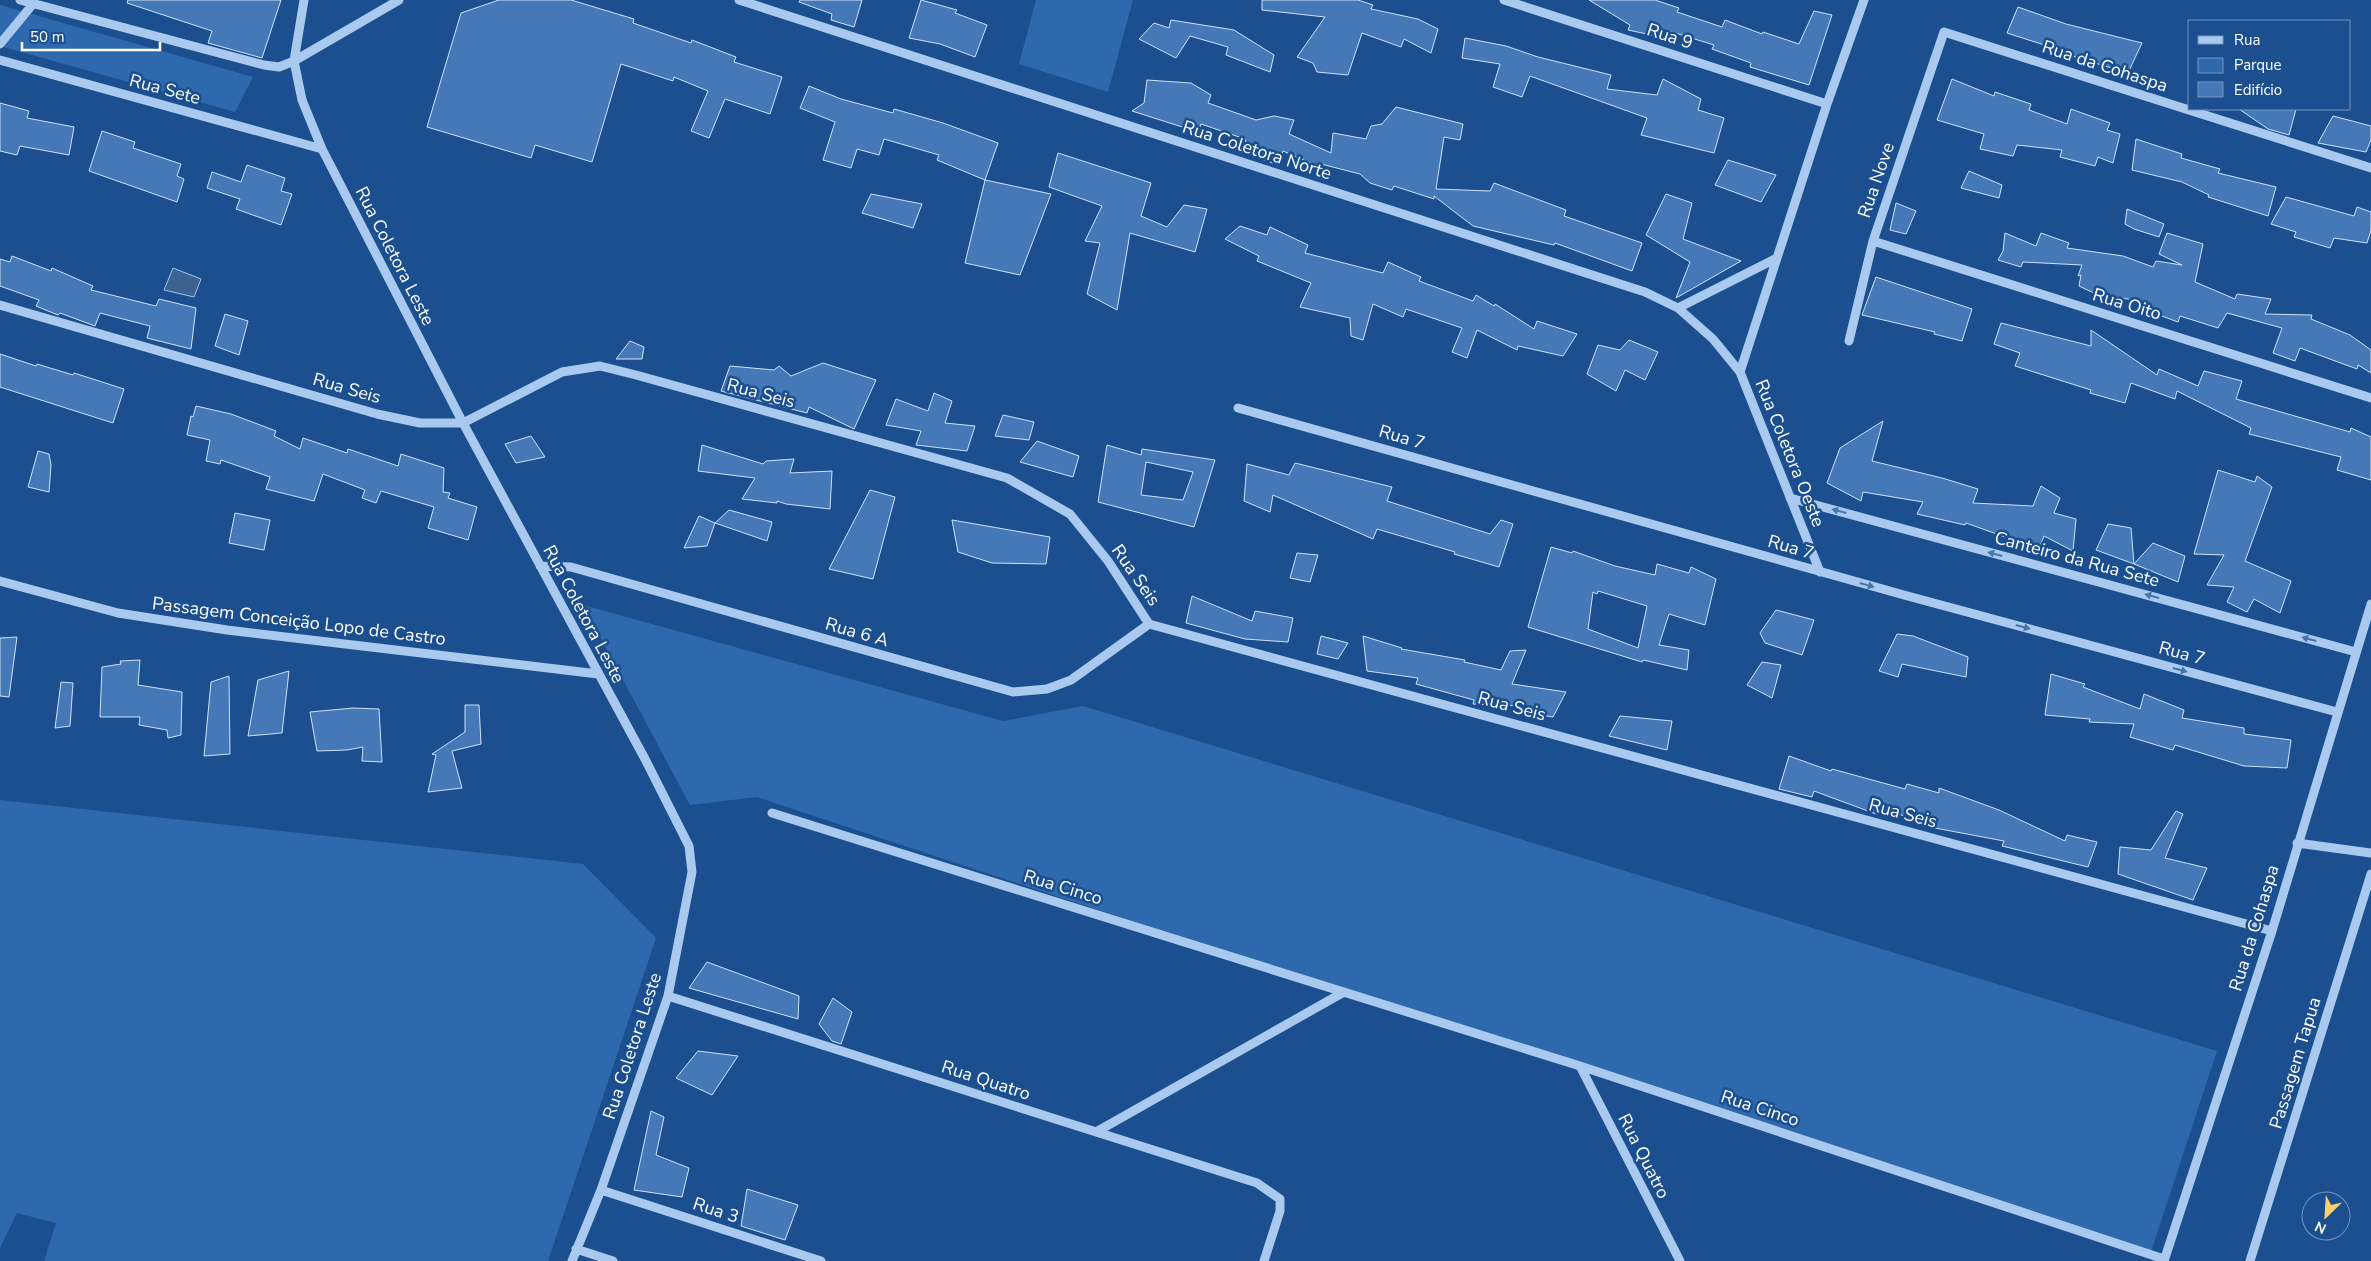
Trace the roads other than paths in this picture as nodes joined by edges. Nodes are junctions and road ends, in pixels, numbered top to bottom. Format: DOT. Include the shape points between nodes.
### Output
graph roads {
  1 [pos="20,0"];
  2 [pos="304,0"];
  3 [pos="399,0"];
  4 [pos="739,0"];
  5 [pos="1504,0"];
  6 [pos="1864,0"];
  7 [pos="383,3"];
  8 [pos="33,4"];
  9 [pos="1944,32"];
  10 [pos="0,44"];
  11 [pos="0,60"];
  12 [pos="294,61"];
  13 [pos="1827,104"];
  14 [pos="2188,110"];
  15 [pos="2189,110"];
  16 [pos="322,149"];
  17 [pos="2371,168"];
  18 [pos="1873,241"];
  19 [pos="1775,259"];
  20 [pos="0,305"];
  21 [pos="1678,308"];
  22 [pos="1849,341"];
  23 [pos="1740,372"];
  24 [pos="2371,398"];
  25 [pos="1238,408"];
  26 [pos="463,423"];
  27 [pos="1790,498"];
  28 [pos="540,566"];
  29 [pos="1820,572"];
  30 [pos="0,581"];
  31 [pos="2371,604"];
  32 [pos="1149,624"];
  33 [pos="2356,652"];
  34 [pos="598,674"];
  35 [pos="2337,712"];
  36 [pos="772,813"];
  37 [pos="2297,843"];
  38 [pos="2371,853"];
  39 [pos="2371,874"];
  40 [pos="2272,931"];
  41 [pos="1344,992"];
  42 [pos="668,996"];
  43 [pos="1580,1066"];
  44 [pos="1096,1132"];
  45 [pos="601,1190"];
  46 [pos="576,1249"];
  47 [pos="2164,1260"];
  48 [pos="572,1261"];
  49 [pos="613,1261"];
  50 [pos="822,1261"];
  51 [pos="1264,1261"];
  52 [pos="1680,1261"];
  53 [pos="2250,1261"];
  1 -- 8 [label="street"];
  2 -- 12 [label="street, Rua Coletora Leste"];
  3 -- 7 [label="street"];
  4 -- 21 [label="street, Rua Coletora Norte" via="1645,292"];
  5 -- 13 [label="street, Rua 9"];
  6 -- 13 [label="street, Rua Coletora Oeste"];
  7 -- 12 [label="street"];
  8 -- 10 [label="street"];
  8 -- 12 [label="street" via="264,65 279,67"];
  9 -- 14 [label="street, Rua da Cohaspa"];
  9 -- 18 [label="street, Rua Nove"];
  11 -- 16 [label="street, Rua Sete"];
  12 -- 16 [label="street, Rua Coletora Leste" via="302,100"];
  13 -- 19 [label="street, Rua Coletora Oeste"];
  15 -- 17 [label="street, Rua da Cohaspa"];
  16 -- 26 [label="street, Rua Coletora Leste"];
  18 -- 22 [label="street, Rua Nove"];
  18 -- 24 [label="street, Rua Oito"];
  19 -- 21 [label="street"];
  19 -- 23 [label="street, Rua Coletora Oeste"];
  20 -- 26 [label="street, Rua Seis" via="377,414 420,423"];
  21 -- 23 [label="street, Rua Coletora Norte" via="1714,339"];
  23 -- 27 [label="street, Rua Coletora Oeste"];
  25 -- 29 [label="street, Rua 7"];
  26 -- 28 [label="street, Rua Coletora Leste"];
  26 -- 32 [label="street, Rua Seis" via="562,372 600,366 1007,478 1070,514 1108,561"];
  27 -- 29 [label="street, Rua Coletora Oeste"];
  33 -- 27 [label="street, Canteiro da Rua Sete, one-way"];
  28 -- 32 [label="street, Rua 6 A" via="571,567 1013,692 1047,689 1071,680"];
  28 -- 34 [label="street, Rua Coletora Leste"];
  29 -- 35 [label="street, Rua 7, one-way"];
  30 -- 34 [label="street, Passagem Conceição Lopo de Castro" via="118,613 227,630"];
  31 -- 33 [label="street, Rua da Cohaspa"];
  32 -- 40 [label="street, Rua Seis"];
  33 -- 35 [label="street, Rua da Cohaspa"];
  34 -- 42 [label="street, Rua Coletora Leste" via="689,846 692,872"];
  35 -- 37 [label="street, Rua da Cohaspa"];
  36 -- 41 [label="street, Rua Cinco"];
  37 -- 38 [label="street"];
  37 -- 40 [label="street, Rua da Cohaspa"];
  39 -- 53 [label="street, Passagem Tapua"];
  40 -- 47 [label="street, Rua da Cohaspa"];
  41 -- 43 [label="street, Rua Cinco"];
  41 -- 44 [label="street"];
  42 -- 44 [label="street, Rua Quatro"];
  42 -- 45 [label="street, Rua Coletora Leste"];
  43 -- 47 [label="street, Rua Cinco"];
  43 -- 52 [label="street, Rua Quatro"];
  44 -- 51 [label="street, Rua Quatro" via="1257,1182 1280,1199 1280,1211"];
  45 -- 46 [label="street, Rua Coletora Leste"];
  45 -- 50 [label="street, Rua 3"];
  46 -- 48 [label="street, Rua Coletora Leste"];
  46 -- 49 [label="street"];
}
